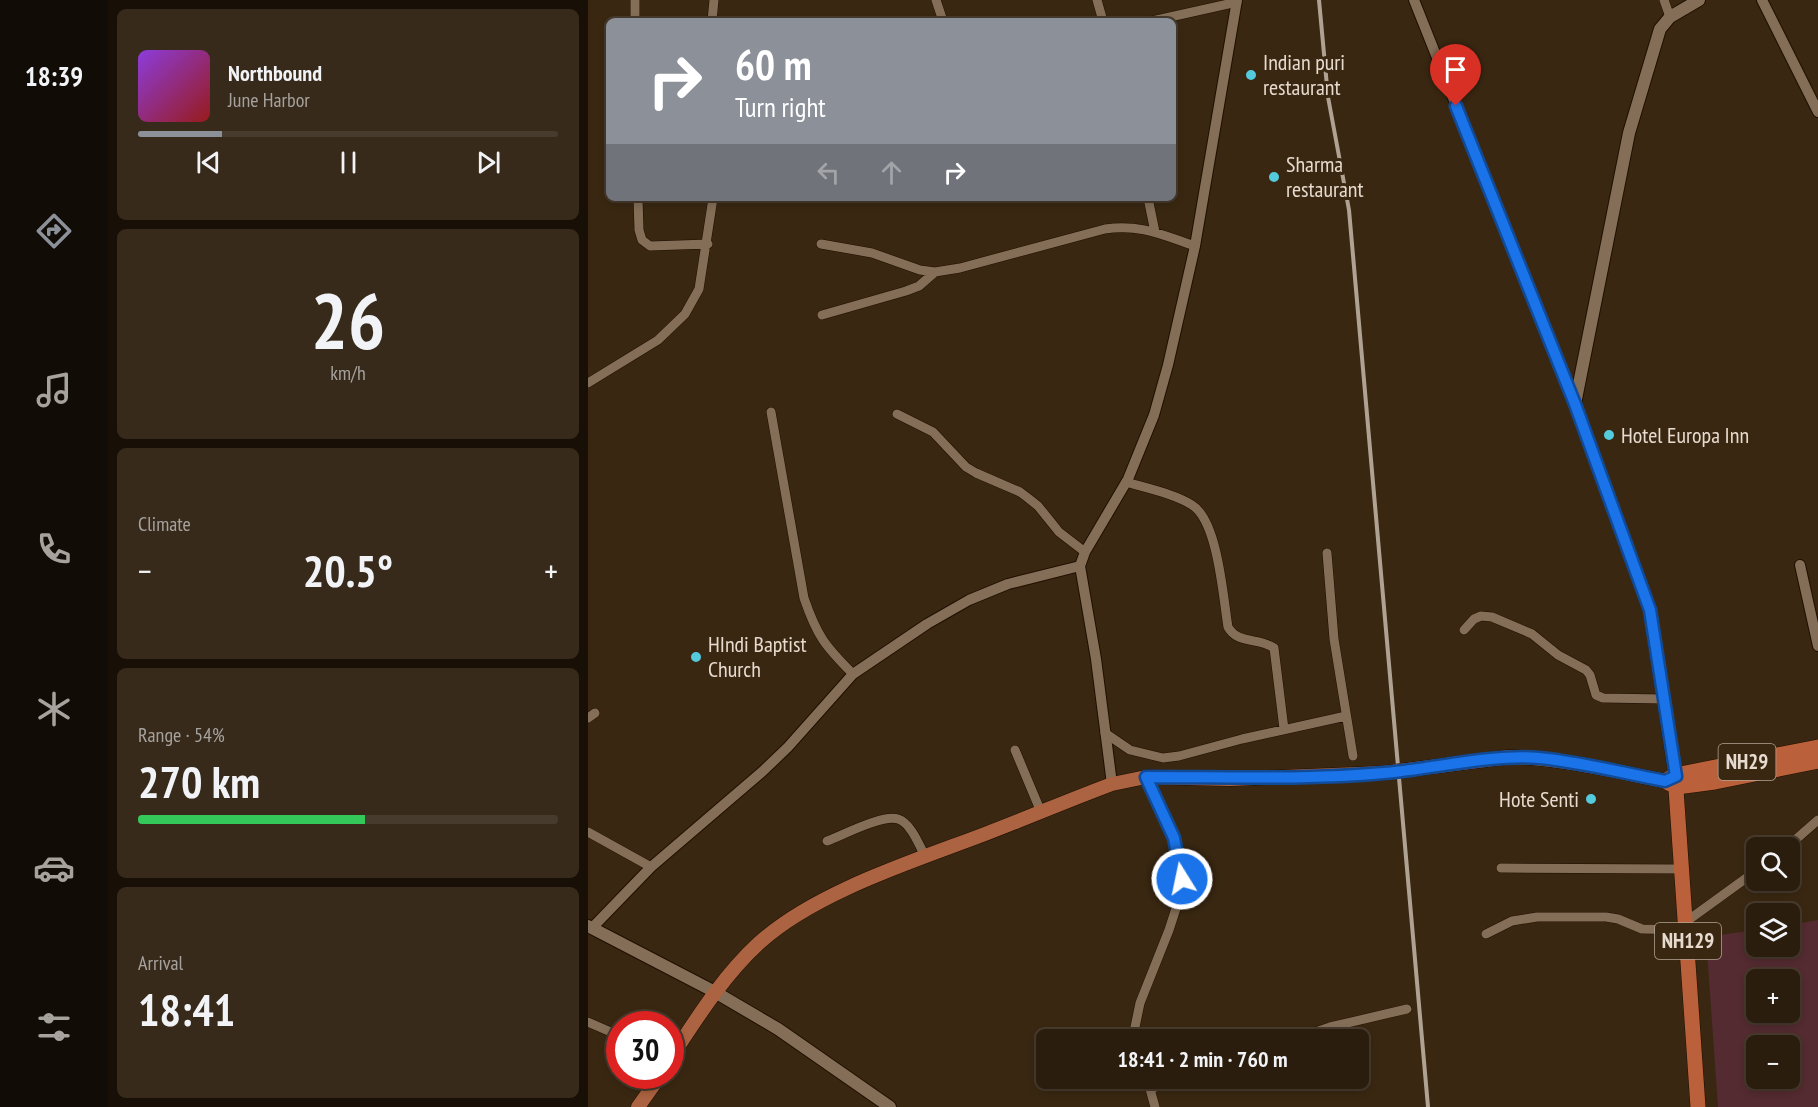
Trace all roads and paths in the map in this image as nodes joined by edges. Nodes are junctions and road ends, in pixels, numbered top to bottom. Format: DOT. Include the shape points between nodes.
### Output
graph roads {
  1 [pos="635,0"];
  2 [pos="714,0"];
  3 [pos="936,0"];
  4 [pos="1096,0"];
  5 [pos="1414,0"];
  6 [pos="1664,0"];
  7 [pos="1700,0"];
  8 [pos="1762,0"];
  9 [pos="1237,1"];
  10 [pos="1670,17"];
  11 [pos="635,18"];
  12 [pos="712,18"];
  13 [pos="942,18"];
  14 [pos="1102,18"];
  15 [pos="1165,18"];
  16 [pos="1818,112"];
  17 [pos="638,201"];
  18 [pos="713,201"];
  19 [pos="1149,201"];
  20 [pos="1155,232"];
  21 [pos="708,244"];
  22 [pos="821,244"];
  23 [pos="1195,246"];
  24 [pos="935,272"];
  25 [pos="822,315"];
  26 [pos="588,383"];
  27 [pos="1575,404"];
  28 [pos="771,412"];
  29 [pos="897,414"];
  30 [pos="1126,482"];
  31 [pos="1085,552"];
  32 [pos="1327,553"];
  33 [pos="1800,565"];
  34 [pos="1080,566"];
  35 [pos="1464,630"];
  36 [pos="1818,646"];
  37 [pos="853,674"];
  38 [pos="1664,699"];
  39 [pos="1346,716"];
  40 [pos="1284,729"];
  41 [pos="1105,733"];
  42 [pos="1015,750"];
  43 [pos="1353,756"];
  44 [pos="1818,760"];
  45 [pos="1146,777"];
  46 [pos="1672,781"];
  47 [pos="1112,784"];
  48 [pos="1041,812"];
  49 [pos="1818,820"];
  50 [pos="588,832"];
  51 [pos="1799,837"];
  52 [pos="827,841"];
  53 [pos="925,856"];
  54 [pos="651,867"];
  55 [pos="1501,868"];
  56 [pos="1683,868"];
  57 [pos="1746,879"];
  58 [pos="1687,925"];
  59 [pos="590,927"];
  60 [pos="1486,934"];
  61 [pos="715,992"];
  62 [pos="1407,1009"];
  63 [pos="588,1022"];
  64 [pos="1135,1029"];
  65 [pos="1324,1029"];
  66 [pos="606,1030"];
  67 [pos="684,1038"];
  68 [pos="651,1089"];
  69 [pos="1150,1089"];
  70 [pos="638,1107"];
  71 [pos="890,1107"];
  72 [pos="1155,1107"];
  73 [pos="1698,1107"];
  1 -- 11 [label="street"];
  2 -- 12 [label="street"];
  3 -- 13 [label="street"];
  4 -- 14 [label="street"];
  5 -- 27 [label="street"];
  6 -- 10 [label="street"];
  7 -- 10 [label="main road"];
  8 -- 16 [label="street"];
  9 -- 15 [label="street"];
  9 -- 23 [label="street"];
  10 -- 27 [label="main road" via="1660,29 1629,133"];
  17 -- 21 [label="street" via="639,230 642,240 650,246"];
  18 -- 21 [label="street"];
  19 -- 20 [label="street"];
  20 -- 23 [label="street"];
  20 -- 24 [label="street" via="1125,226 1106,228"];
  21 -- 26 [label="street" via="699,290 685,314 658,340"];
  22 -- 24 [label="street" via="872,253"];
  23 -- 30 [label="street" via="1154,415"];
  24 -- 25 [label="street" via="912,289"];
  27 -- 38 [label="main road" via="1650,610"];
  28 -- 37 [label="street" via="804,598 813,625 827,648"];
  29 -- 31 [label="street" via="933,432 966,467 1029,498 1059,532"];
  30 -- 31 [label="street"];
  30 -- 40 [label="street" via="1191,504 1207,521 1228,627 1240,639 1274,648"];
  31 -- 34 [label="street"];
  32 -- 39 [label="street"];
  33 -- 36 [label="street"];
  34 -- 37 [label="street" via="1008,584 969,600"];
  34 -- 41 [label="street"];
  35 -- 38 [label="street" via="1481,616 1492,617 1532,634 1558,656 1581,666 1590,675 1596,695"];
  37 -- 54 [label="street" via="763,771"];
  38 -- 46 [label="main road"];
  39 -- 40 [label="street"];
  39 -- 43 [label="street"];
  40 -- 41 [label="street" via="1163,758 1130,750"];
  41 -- 47 [label="street"];
  42 -- 48 [label="street"];
  44 -- 46 [label="highway, NH29"];
  45 -- 46 [label="main road, bridge" via="1230,779 1383,773 1509,757 1574,763"];
  45 -- 47 [label="main road"];
  45 -- 64 [label="street" via="1174,838 1182,879 1169,930 1140,1003"];
  46 -- 56 [label="highway, NH129"];
  47 -- 48 [label="main road"];
  48 -- 53 [label="main road"];
  49 -- 51 [label="street"];
  50 -- 54 [label="street"];
  52 -- 53 [label="street" via="884,819 898,819 908,826"];
  53 -- 61 [label="main road" via="849,888 785,923 760,942"];
  54 -- 59 [label="street"];
  55 -- 56 [label="street"];
  56 -- 58 [label="highway, NH129"];
  57 -- 58 [label="street"];
  58 -- 60 [label="street" via="1642,929 1606,917 1537,917 1512,921"];
  58 -- 73 [label="highway, NH129"];
  59 -- 61 [label="main road"];
  61 -- 67 [label="main road"];
  61 -- 71 [label="main road" via="778,1029"];
  62 -- 65 [label="street"];
  63 -- 66 [label="street"];
  68 -- 70 [label="main road"];
  69 -- 72 [label="street"];
}
